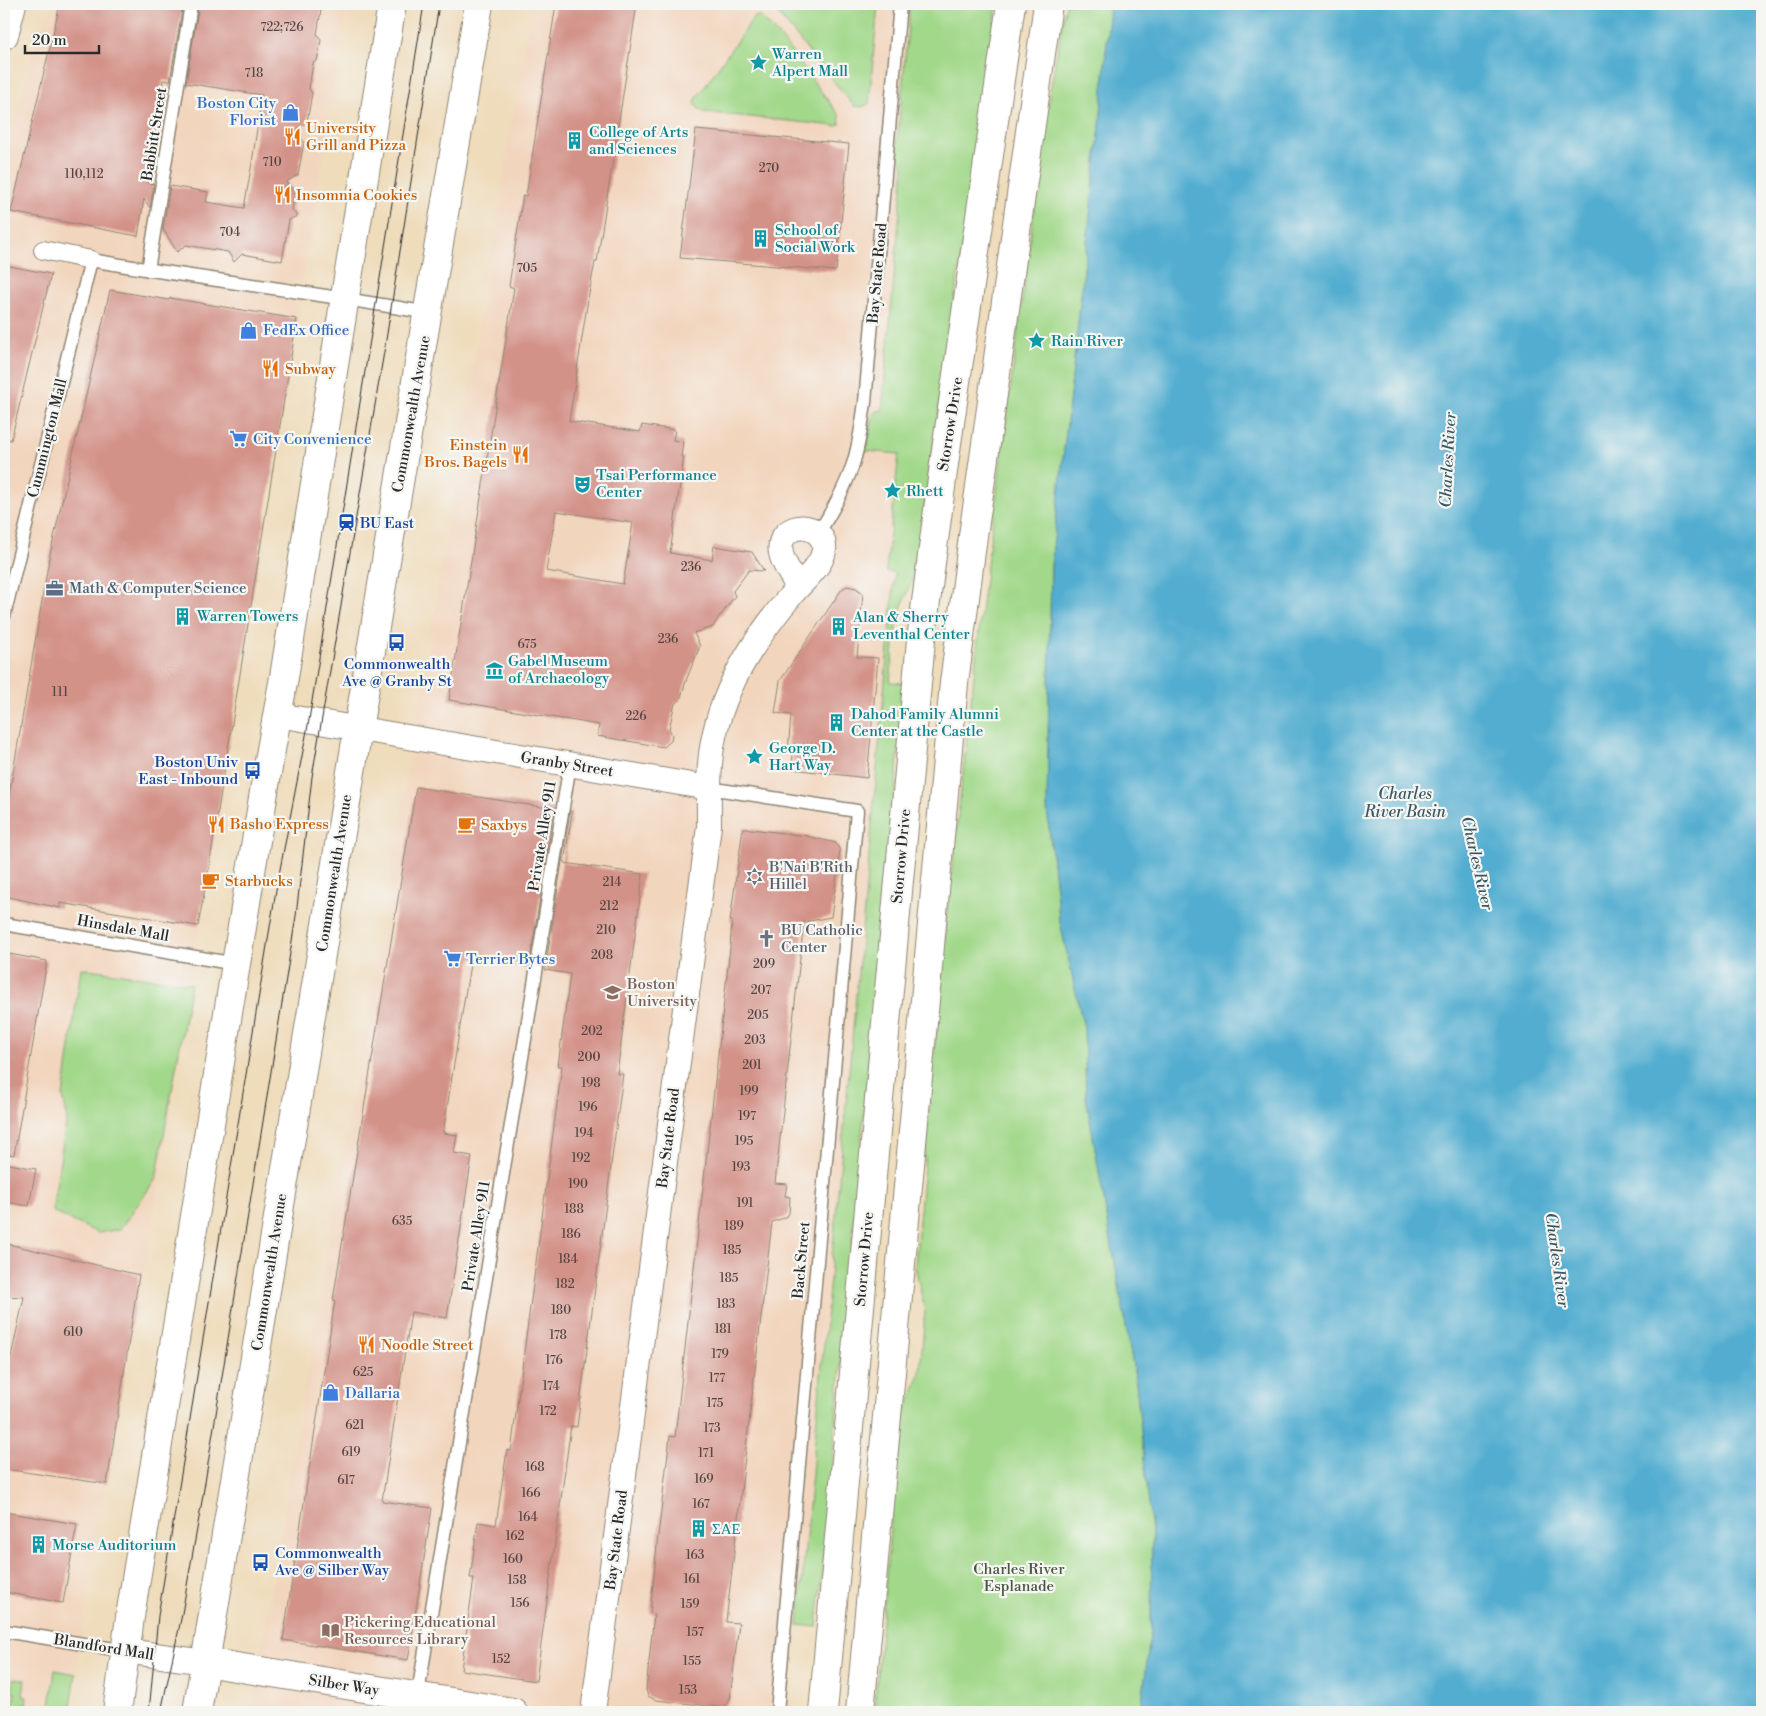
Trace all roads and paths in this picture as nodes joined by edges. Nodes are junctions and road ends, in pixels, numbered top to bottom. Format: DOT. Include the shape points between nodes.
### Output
graph roads {
  1 [pos="12,4"];
  2 [pos="191,4"];
  3 [pos="392,4"];
  4 [pos="479,4"];
  5 [pos="900,4"];
  6 [pos="1011,4"];
  7 [pos="1048,4"];
  8 [pos="4,35"];
  9 [pos="43,250"];
  10 [pos="91,260"];
  11 [pos="148,270"];
  12 [pos="344,298"];
  13 [pos="427,313"];
  14 [pos="818,534"];
  15 [pos="798,587"];
  16 [pos="4,616"];
  17 [pos="278,714"];
  18 [pos="358,728"];
  19 [pos="570,764"];
  20 [pos="710,788"];
  21 [pos="857,811"];
  22 [pos="4,924"];
  23 [pos="236,964"];
  24 [pos="4,1632"];
  25 [pos="126,1651"];
  26 [pos="205,1662"];
  27 [pos="416,1704"];
  28 [pos="117,1712"];
  29 [pos="197,1712"];
  30 [pos="513,1712"];
  31 [pos="593,1712"];
  32 [pos="778,1712"];
  33 [pos="823,1712"];
  34 [pos="860,1712"];
  1 -- 8 [label="main road"];
  2 -- 11 [label="lane, Babbitt Street"];
  3 -- 12 [label="main road"];
  4 -- 13 [label="main road, Commonwealth Avenue"];
  5 -- 14 [label="lane, Bay State Road" via="866,402 852,467"];
  6 -- 33 [label="main road, Storrow Drive" via="921,640"];
  7 -- 34 [label="main road" via="954,683"];
  9 -- 10 [label="street"];
  10 -- 11 [label="lane"];
  10 -- 16 [label="lane, Cummington Mall"];
  11 -- 12 [label="lane"];
  12 -- 13 [label="lane"];
  12 -- 17 [label="main road"];
  13 -- 18 [label="main road, Commonwealth Avenue"];
  14 -- 15 [label="street, Bay State Road" via="823,541 823,557"];
  14 -- 15 [label="street" via="812,529 796,528 784,537 780,545 782,557"];
  15 -- 20 [label="street, Bay State Road" via="760,634 732,681 716,729 710,759"];
  17 -- 18 [label="street, Granby Street"];
  17 -- 23 [label="main road"];
  18 -- 19 [label="street, Granby Street"];
  18 -- 26 [label="main road, Commonwealth Avenue"];
  19 -- 20 [label="street, Granby Street"];
  19 -- 27 [label="lane, Private Alley 911"];
  20 -- 21 [label="lane, Granby Street"];
  20 -- 31 [label="street, Bay State Road" via="709,826"];
  21 -- 32 [label="lane, Back Street"];
  22 -- 23 [label="lane, Hinsdale Mall"];
  23 -- 25 [label="main road"];
  24 -- 25 [label="lane, Blandford Mall"];
  25 -- 26 [label="street, Blandford Mall"];
  25 -- 28 [label="main road"];
  26 -- 27 [label="main road, Silber Way"];
  26 -- 29 [label="main road, Commonwealth Avenue"];
  27 -- 30 [label="main road, Silber Way"];
}
